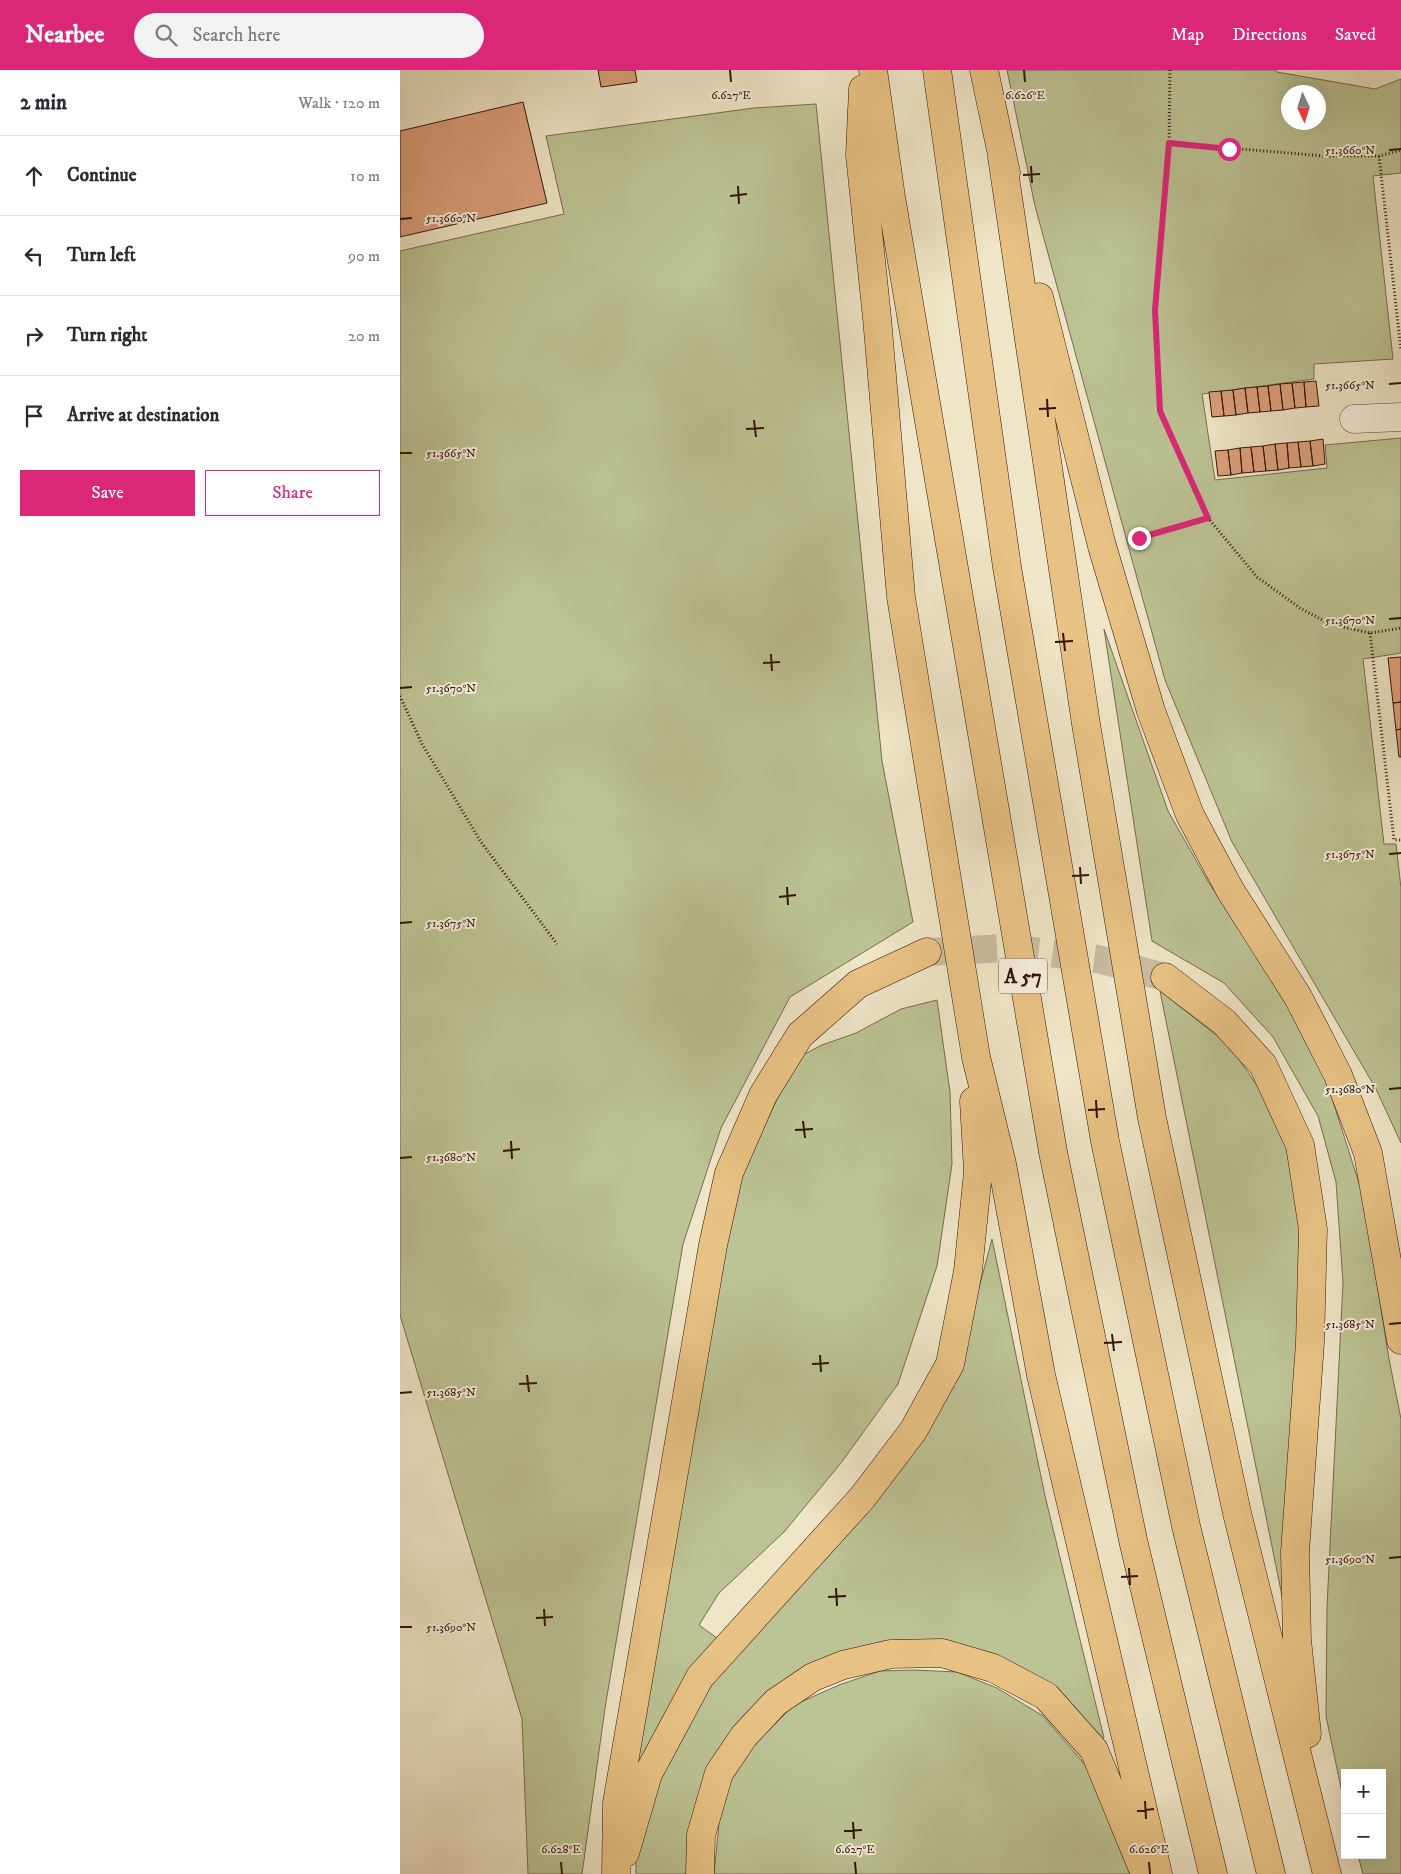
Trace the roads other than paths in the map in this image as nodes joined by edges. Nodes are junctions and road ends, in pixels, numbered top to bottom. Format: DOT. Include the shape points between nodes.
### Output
graph roads {
  1 [pos="864,70"];
  2 [pos="873,70"];
  3 [pos="936,70"];
  4 [pos="984,70"];
  5 [pos="1002,157"];
  6 [pos="1401,417"];
  7 [pos="1354,419"];
  8 [pos="927,952"];
  9 [pos="1165,977"];
  10 [pos="976,1058"];
  11 [pos="1401,1340"];
  12 [pos="616,1874"];
  13 [pos="700,1874"];
  14 [pos="1145,1874"];
  15 [pos="1158,1874"];
  16 [pos="1213,1874"];
  17 [pos="1271,1874"];
  18 [pos="1328,1874"];
  1 -- 10 [label="highway" via="860,155 902,597"];
  2 -- 16 [label="highway, A 57" via="890,197 1053,1152 1133,1540"];
  3 -- 17 [label="highway, A 57" via="1007,567 1105,1141 1186,1526"];
  4 -- 5 [label="highway"];
  5 -- 11 [label="highway" via="1102,546 1151,711 1190,815 1230,890 1298,997 1338,1075 1368,1153"];
  5 -- 18 [label="highway" via="1086,724 1152,1118 1237,1512"];
  6 -- 7 [label="street"];
  8 -- 12 [label="highway" via="858,984 800,1035 763,1095 729,1173 712,1245 617,1803"];
  9 -- 18 [label="highway" via="1224,1022 1263,1065 1300,1145 1313,1229 1310,1343 1294,1552 1297,1640 1308,1738 1325,1825"];
  10 -- 12 [label="highway" via="974,1110 978,1172 968,1271 950,1364 913,1431 862,1498 700,1677 648,1774"];
  10 -- 15 [label="highway" via="1002,1164 1041,1375"];
  13 -- 14 [label="highway" via="701,1835 719,1773 744,1736 776,1702 813,1677 843,1665 891,1654 942,1653 993,1668 1046,1696 1094,1750"];
}
